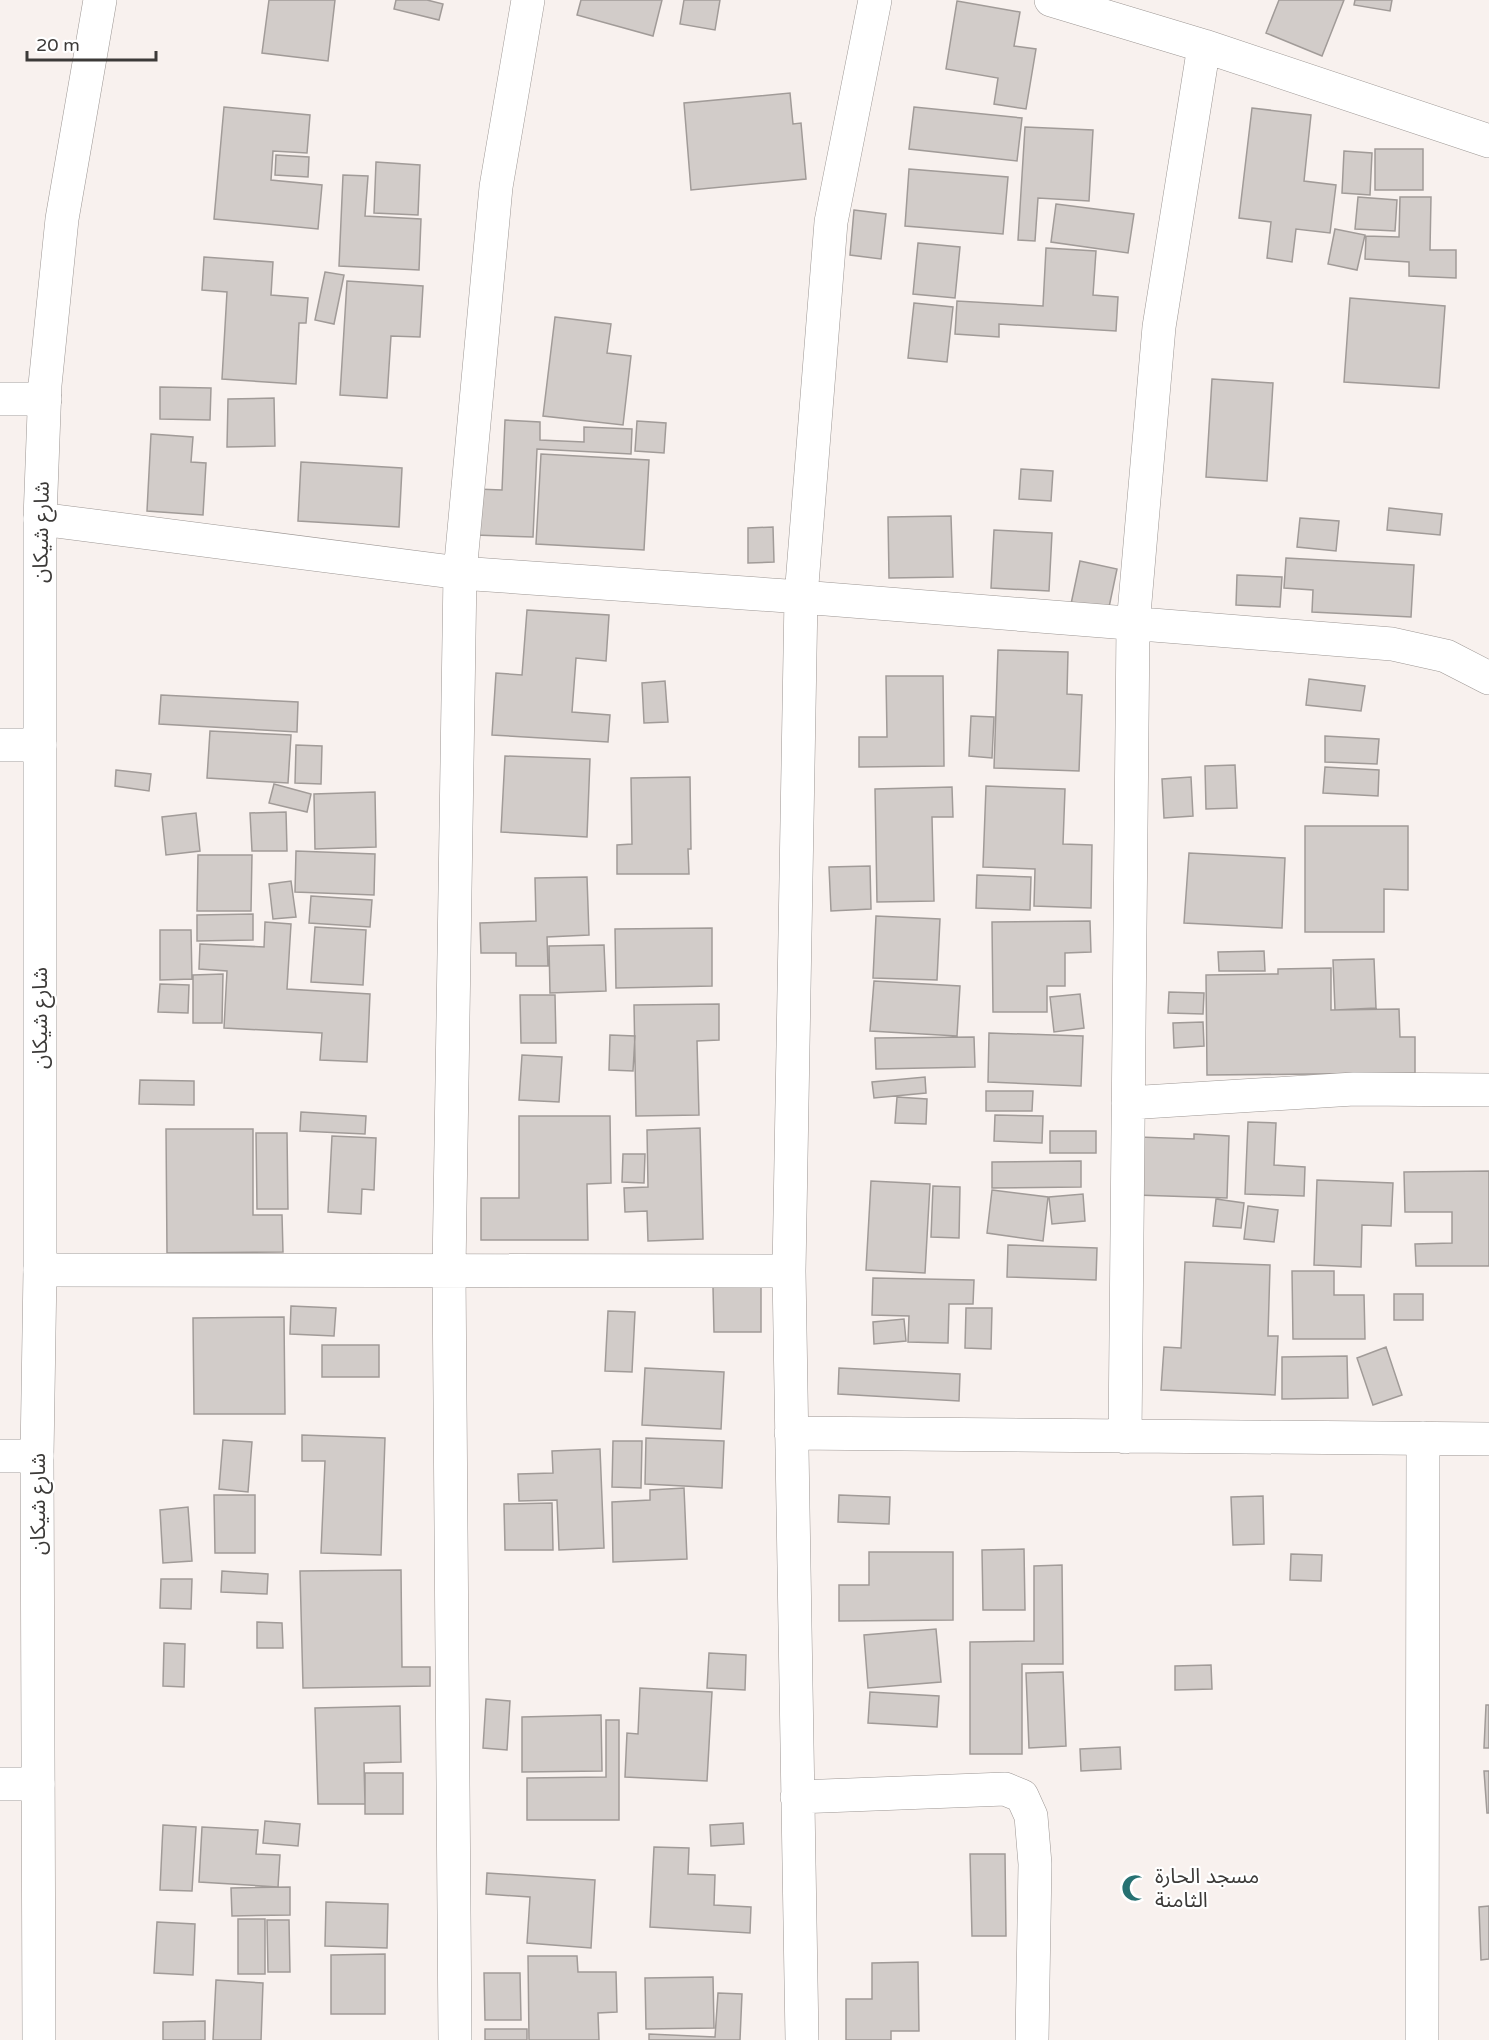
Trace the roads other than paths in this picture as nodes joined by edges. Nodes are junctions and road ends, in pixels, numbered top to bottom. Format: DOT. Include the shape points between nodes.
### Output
graph roads {
  1 [pos="100,0"];
  2 [pos="528,0"];
  3 [pos="875,0"];
  4 [pos="1051,0"];
  5 [pos="1204,46"];
  6 [pos="1489,141"];
  7 [pos="0,399"];
  8 [pos="45,399"];
  9 [pos="40,519"];
  10 [pos="460,573"];
  11 [pos="801,597"];
  12 [pos="1133,625"];
  13 [pos="1489,678"];
  14 [pos="0,745"];
  15 [pos="40,745"];
  16 [pos="1489,1090"];
  17 [pos="1128,1103"];
  18 [pos="40,1270"];
  19 [pos="449,1271"];
  20 [pos="789,1271"];
  21 [pos="791,1433"];
  22 [pos="1125,1437"];
  23 [pos="1423,1438"];
  24 [pos="1489,1439"];
  25 [pos="0,1456"];
  26 [pos="38,1456"];
  27 [pos="38,1784"];
  28 [pos="0,1785"];
  29 [pos="797,1797"];
  30 [pos="39,2040"];
  31 [pos="455,2040"];
  32 [pos="802,2040"];
  33 [pos="1032,2040"];
  34 [pos="1422,2040"];
  1 -- 8 [label="street, شارع شيكان" via="62,219"];
  2 -- 10 [label="street" via="496,187"];
  3 -- 11 [label="street" via="831,222"];
  4 -- 5 [label="street"];
  5 -- 6 [label="street"];
  5 -- 12 [label="street" via="1159,327"];
  7 -- 8 [label="street"];
  8 -- 9 [label="street, شارع شيكان"];
  9 -- 10 [label="street"];
  9 -- 15 [label="street, شارع شيكان"];
  10 -- 11 [label="street"];
  10 -- 19 [label="street"];
  11 -- 12 [label="street"];
  11 -- 20 [label="street"];
  12 -- 13 [label="street" via="1392,644 1446,656"];
  12 -- 17 [label="street"];
  14 -- 15 [label="street"];
  15 -- 18 [label="street, شارع شيكان"];
  16 -- 17 [label="street" via="1354,1089"];
  17 -- 22 [label="street"];
  18 -- 19 [label="street"];
  18 -- 26 [label="street, شارع شيكان"];
  19 -- 20 [label="street"];
  19 -- 31 [label="street"];
  20 -- 21 [label="street"];
  21 -- 22 [label="street"];
  21 -- 29 [label="street"];
  22 -- 23 [label="street"];
  23 -- 24 [label="street"];
  23 -- 34 [label="street"];
  25 -- 26 [label="street"];
  26 -- 27 [label="street, شارع شيكان"];
  27 -- 28 [label="street"];
  27 -- 30 [label="street, شارع شيكان"];
  29 -- 32 [label="street"];
  29 -- 33 [label="street" via="1005,1789 1022,1796 1031,1816 1035,1864"];
}
